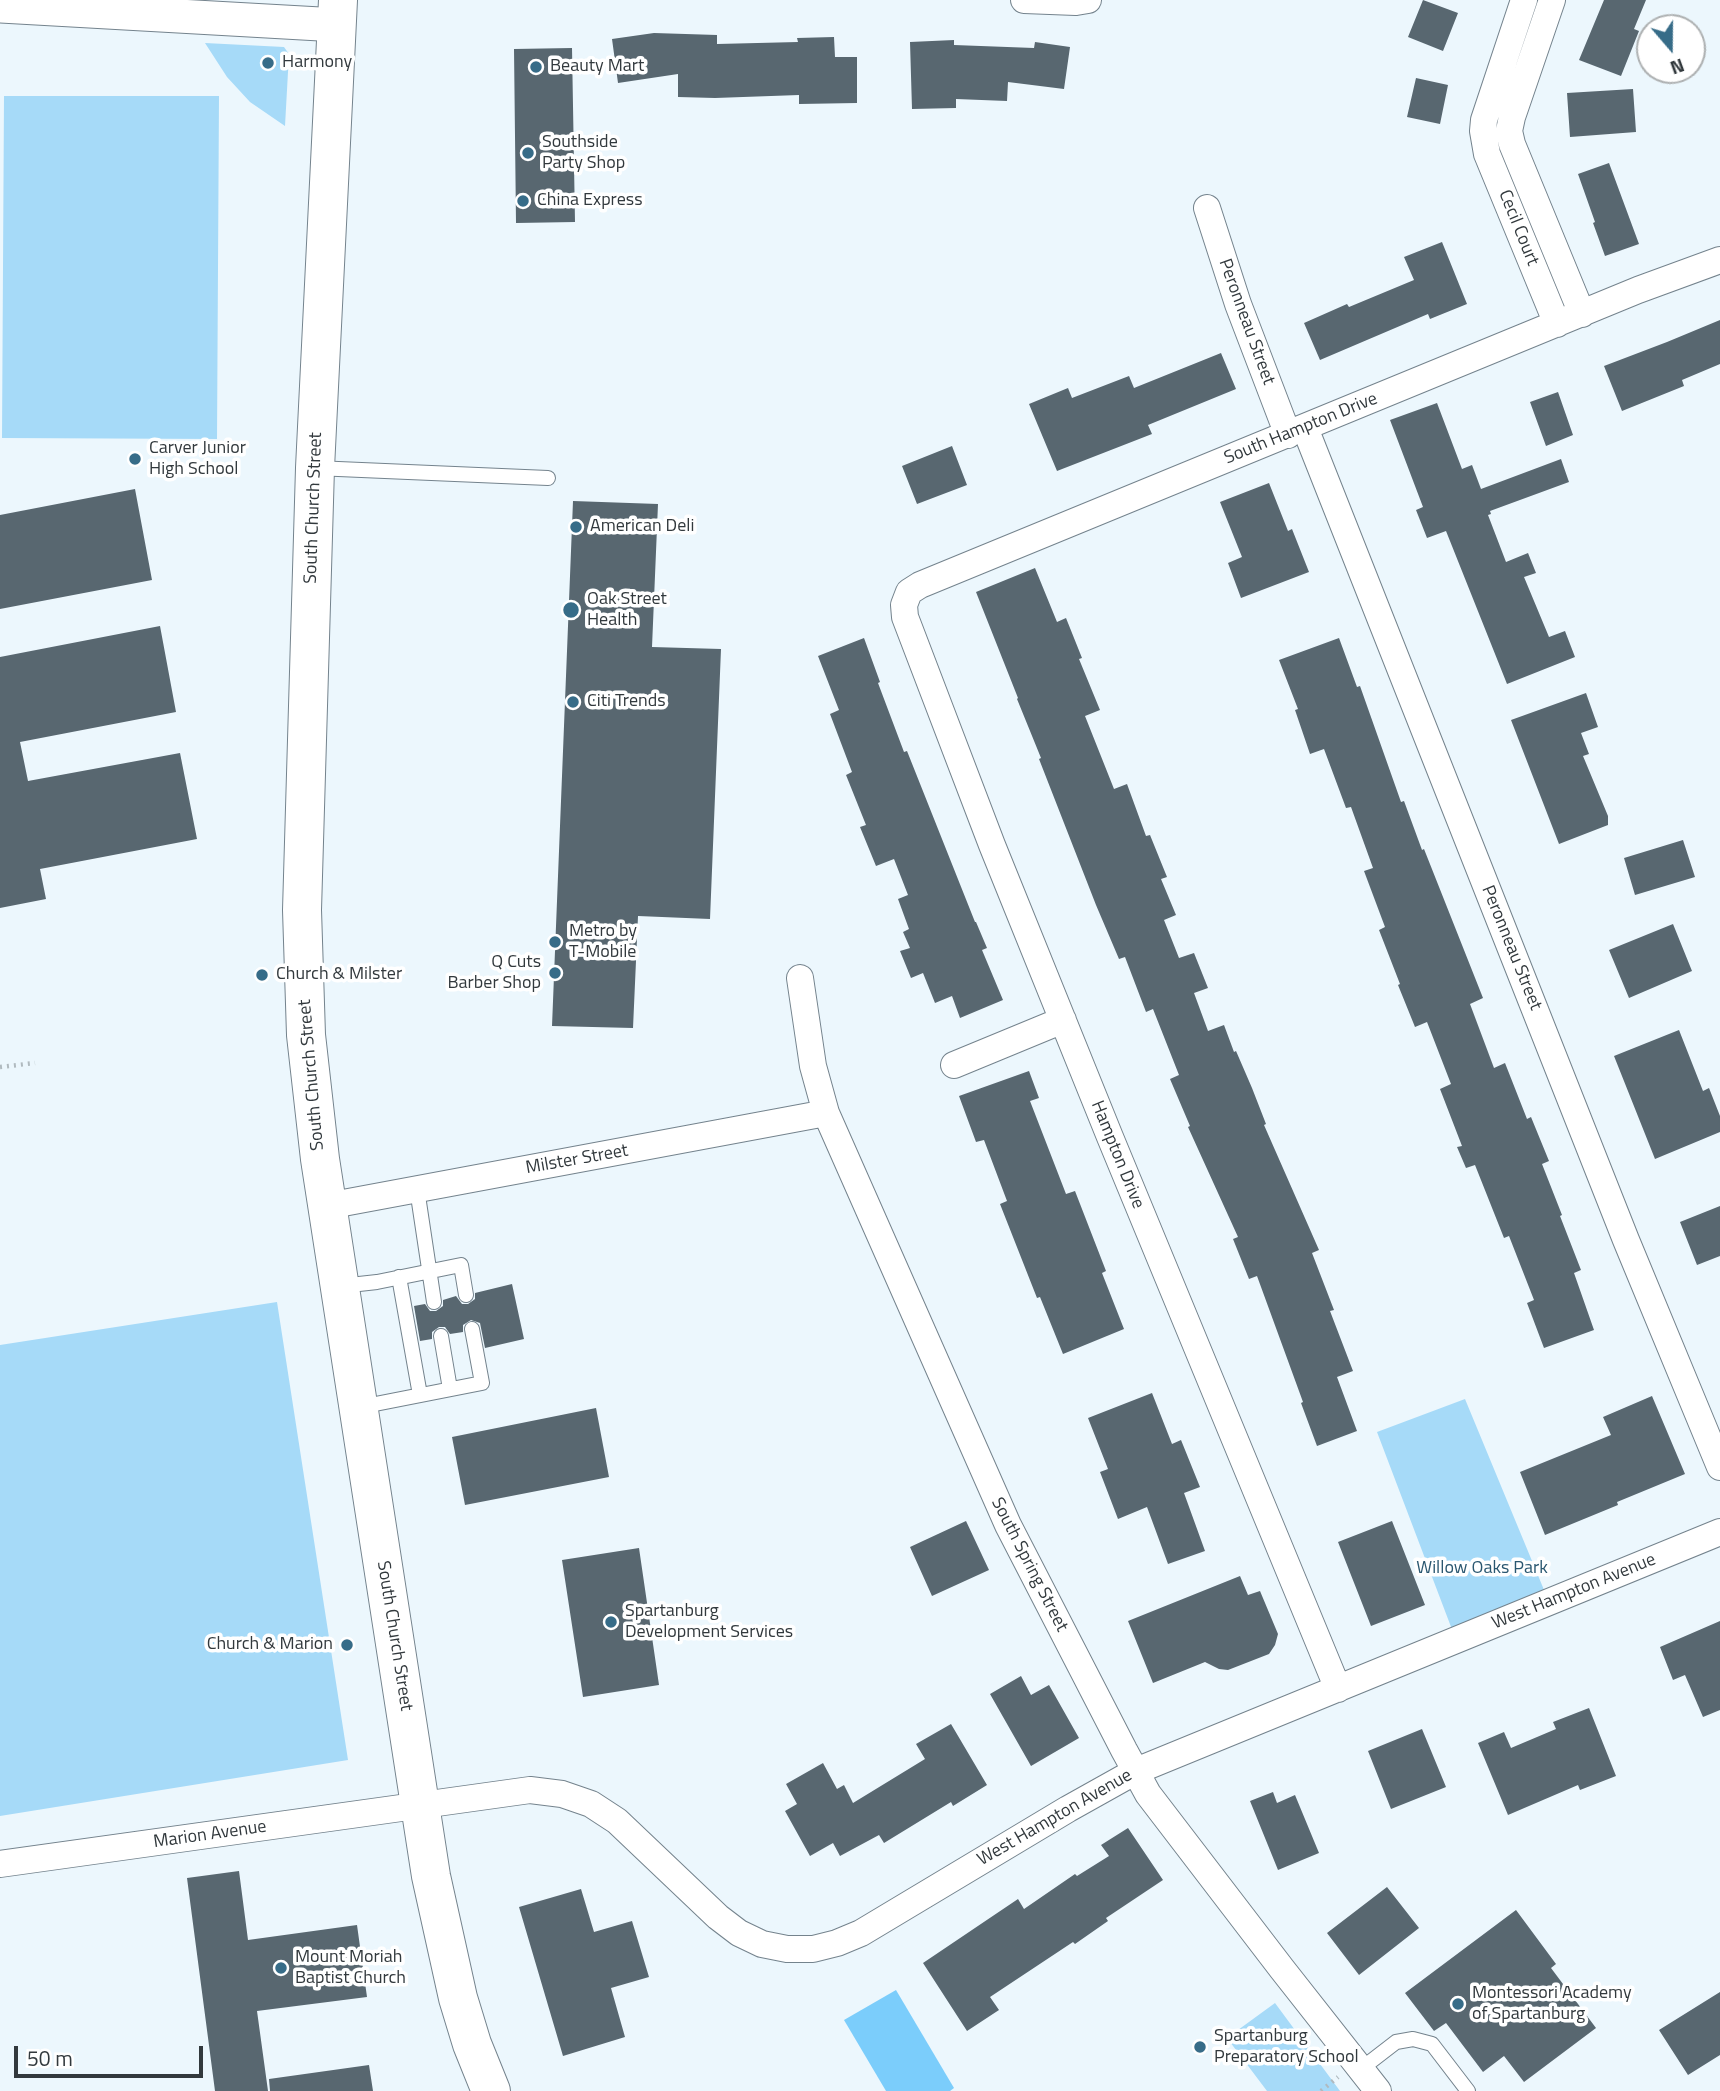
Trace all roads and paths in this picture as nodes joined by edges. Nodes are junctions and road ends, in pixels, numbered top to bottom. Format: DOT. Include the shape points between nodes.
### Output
graph roads {
  1 [pos="1024,0"];
  2 [pos="1088,0"];
  3 [pos="1524,0"];
  4 [pos="1552,0"];
  5 [pos="0,6"];
  6 [pos="338,12"];
  7 [pos="1483,131"];
  8 [pos="1510,131"];
  9 [pos="1207,208"];
  10 [pos="1720,260"];
  11 [pos="1582,314"];
  12 [pos="1557,324"];
  13 [pos="1296,432"];
  14 [pos="315,468"];
  15 [pos="548,478"];
  16 [pos="905,617"];
  17 [pos="800,978"];
  18 [pos="1063,1020"];
  19 [pos="34,1063"];
  20 [pos="954,1065"];
  21 [pos="0,1067"];
  22 [pos="826,1113"];
  23 [pos="417,1189"];
  24 [pos="327,1206"];
  25 [pos="429,1271"];
  26 [pos="398,1277"];
  27 [pos="340,1287"];
  28 [pos="466,1295"];
  29 [pos="434,1302"];
  30 [pos="472,1329"];
  31 [pos="441,1336"];
  32 [pos="450,1389"];
  33 [pos="420,1395"];
  34 [pos="359,1407"];
  35 [pos="1720,1467"];
  36 [pos="1720,1532"];
  37 [pos="1338,1689"];
  38 [pos="1136,1771"];
  39 [pos="420,1807"];
  40 [pos="0,1864"];
  41 [pos="1351,2072"];
  42 [pos="491,2091"];
  43 [pos="1321,2091"];
  44 [pos="1378,2091"];
  45 [pos="1468,2091"];
  1 -- 2 [label="street"];
  3 -- 7 [label="street, Cecil Court"];
  4 -- 8 [label="street"];
  5 -- 6 [label="street"];
  6 -- 14 [label="main road, South Church Street"];
  7 -- 8 [label="street"];
  7 -- 12 [label="street, Cecil Court" via="1488,154"];
  8 -- 11 [label="street, Cecil Court"];
  9 -- 13 [label="street, Peronneau Street" via="1238,304"];
  10 -- 11 [label="street, South Hampton Drive"];
  11 -- 12 [label="street, South Hampton Drive"];
  12 -- 13 [label="street, South Hampton Drive"];
  13 -- 16 [label="street, South Hampton Drive" via="920,584 909,593"];
  13 -- 35 [label="street, Peronneau Street"];
  14 -- 15 [label="lane"];
  14 -- 24 [label="main road, South Church Street" via="303,973 312,1097"];
  16 -- 18 [label="street, Hampton Drive"];
  17 -- 22 [label="street, South Spring Street" via="813,1066"];
  18 -- 20 [label="street"];
  18 -- 37 [label="street, Hampton Drive"];
  19 -- 21 [label="path"];
  22 -- 23 [label="street, Milster Street"];
  22 -- 38 [label="street, South Spring Street" via="1008,1525"];
  23 -- 24 [label="street, Milster Street"];
  23 -- 25 [label="lane"];
  24 -- 27 [label="main road, South Church Street"];
  25 -- 26 [label="lane"];
  25 -- 28 [label="lane" via="461,1265"];
  25 -- 29 [label="lane"];
  26 -- 27 [label="lane"];
  26 -- 33 [label="lane"];
  27 -- 34 [label="main road, South Church Street"];
  30 -- 32 [label="lane" via="482,1382"];
  31 -- 32 [label="lane"];
  32 -- 33 [label="lane"];
  33 -- 34 [label="lane"];
  34 -- 39 [label="main road, South Church Street"];
  36 -- 37 [label="street, West Hampton Avenue"];
  37 -- 38 [label="street, West Hampton Avenue"];
  38 -- 39 [label="street, West Hampton Avenue" via="861,1933 813,1949 762,1944 738,1933 617,1821 591,1804 530,1790"];
  38 -- 41 [label="street, South Spring Street"];
  39 -- 40 [label="street, Marion Avenue"];
  39 -- 42 [label="main road, South Church Street" via="430,1876 458,1998"];
  41 -- 43 [label="path"];
  41 -- 44 [label="street, South Spring Street"];
  41 -- 45 [label="lane" via="1396,2042 1413,2039 1432,2043"];
}
